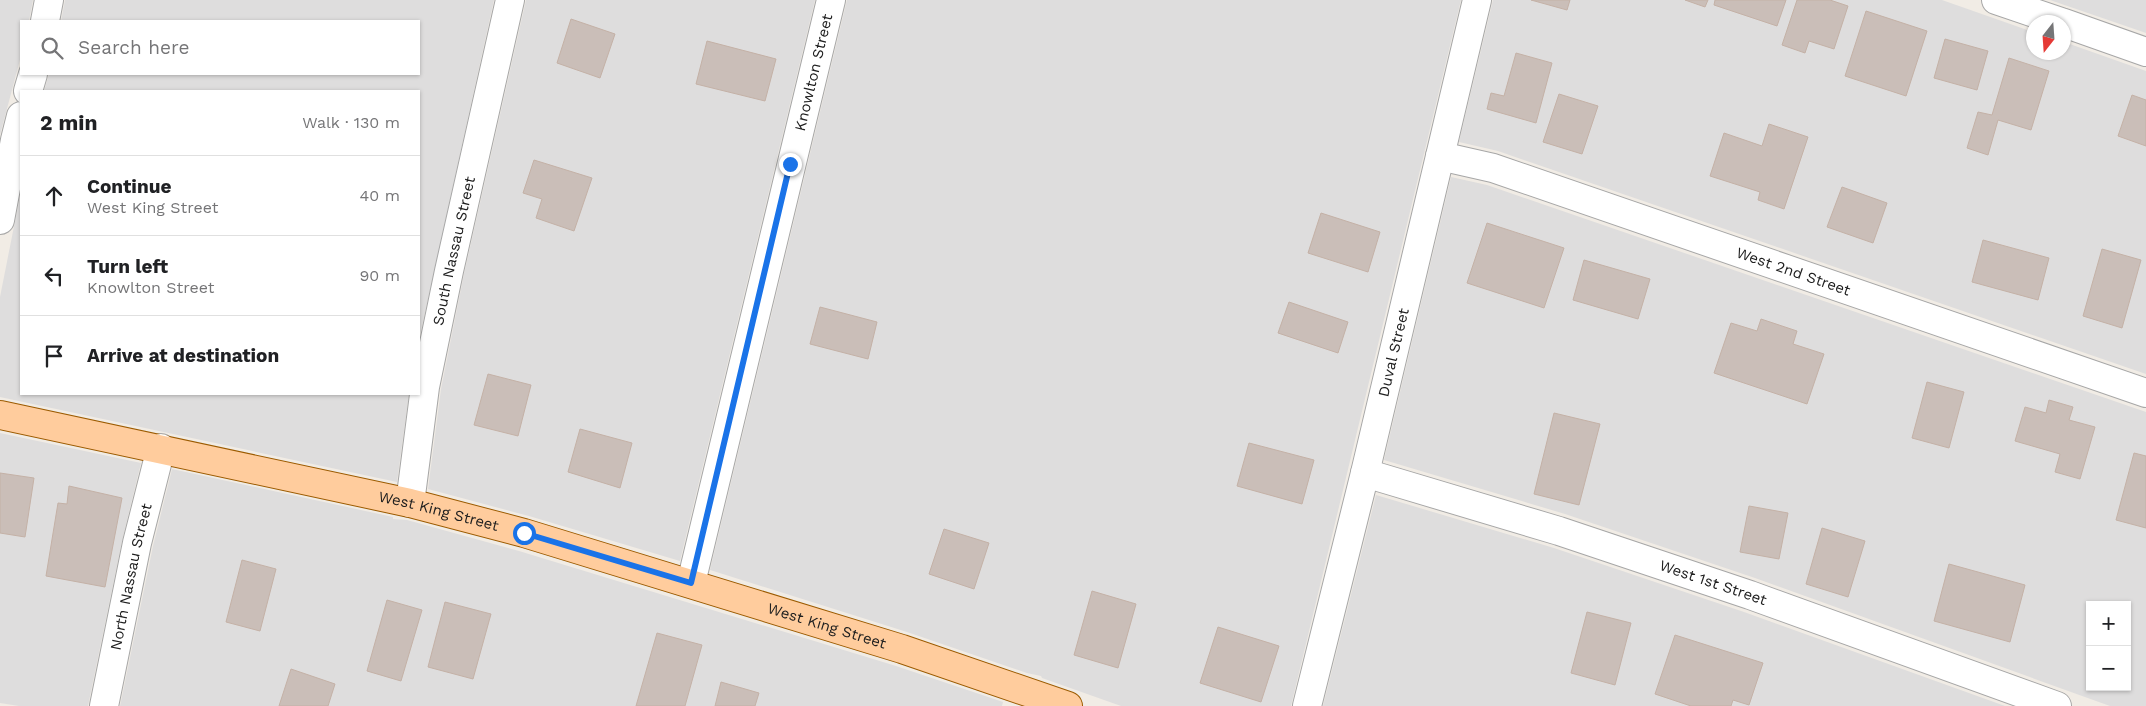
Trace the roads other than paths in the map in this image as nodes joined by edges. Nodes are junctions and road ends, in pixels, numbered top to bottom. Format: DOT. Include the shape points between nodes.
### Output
graph roads {
  1 [pos="49,0"];
  2 [pos="510,0"];
  3 [pos="831,0"];
  4 [pos="1477,0"];
  5 [pos="1996,0"];
  6 [pos="2039,15"];
  7 [pos="45,20"];
  8 [pos="2071,26"];
  9 [pos="2146,52"];
  10 [pos="33,75"];
  11 [pos="28,90"];
  12 [pos="20,120"];
  13 [pos="1440,156"];
  14 [pos="0,220"];
  15 [pos="2146,393"];
  16 [pos="0,415"];
  17 [pos="161,448"];
  18 [pos="1365,473"];
  19 [pos="410,503"];
  20 [pos="691,583"];
  21 [pos="1021,698"];
  22 [pos="104,706"];
  23 [pos="1068,706"];
  24 [pos="1308,706"];
  25 [pos="2057,706"];
  1 -- 7 [label="street"];
  2 -- 19 [label="street, South Nassau Street" via="427,377"];
  3 -- 20 [label="street, Knowlton Street"];
  4 -- 13 [label="street, Duval Street"];
  5 -- 6 [label="street"];
  8 -- 9 [label="street"];
  10 -- 11 [label="street"];
  12 -- 14 [label="street"];
  13 -- 15 [label="street, West 2nd Street" via="1502,172"];
  13 -- 18 [label="street, Duval Street"];
  16 -- 17 [label="main road, West King Street"];
  17 -- 19 [label="main road, West King Street"];
  17 -- 22 [label="street, North Nassau Street" via="137,543"];
  18 -- 24 [label="street, Duval Street"];
  18 -- 25 [label="street, West 1st Street" via="1559,531"];
  19 -- 20 [label="main road, West King Street"];
  20 -- 21 [label="main road, West King Street" via="902,649"];
  21 -- 23 [label="main road, West King Street"];
}
